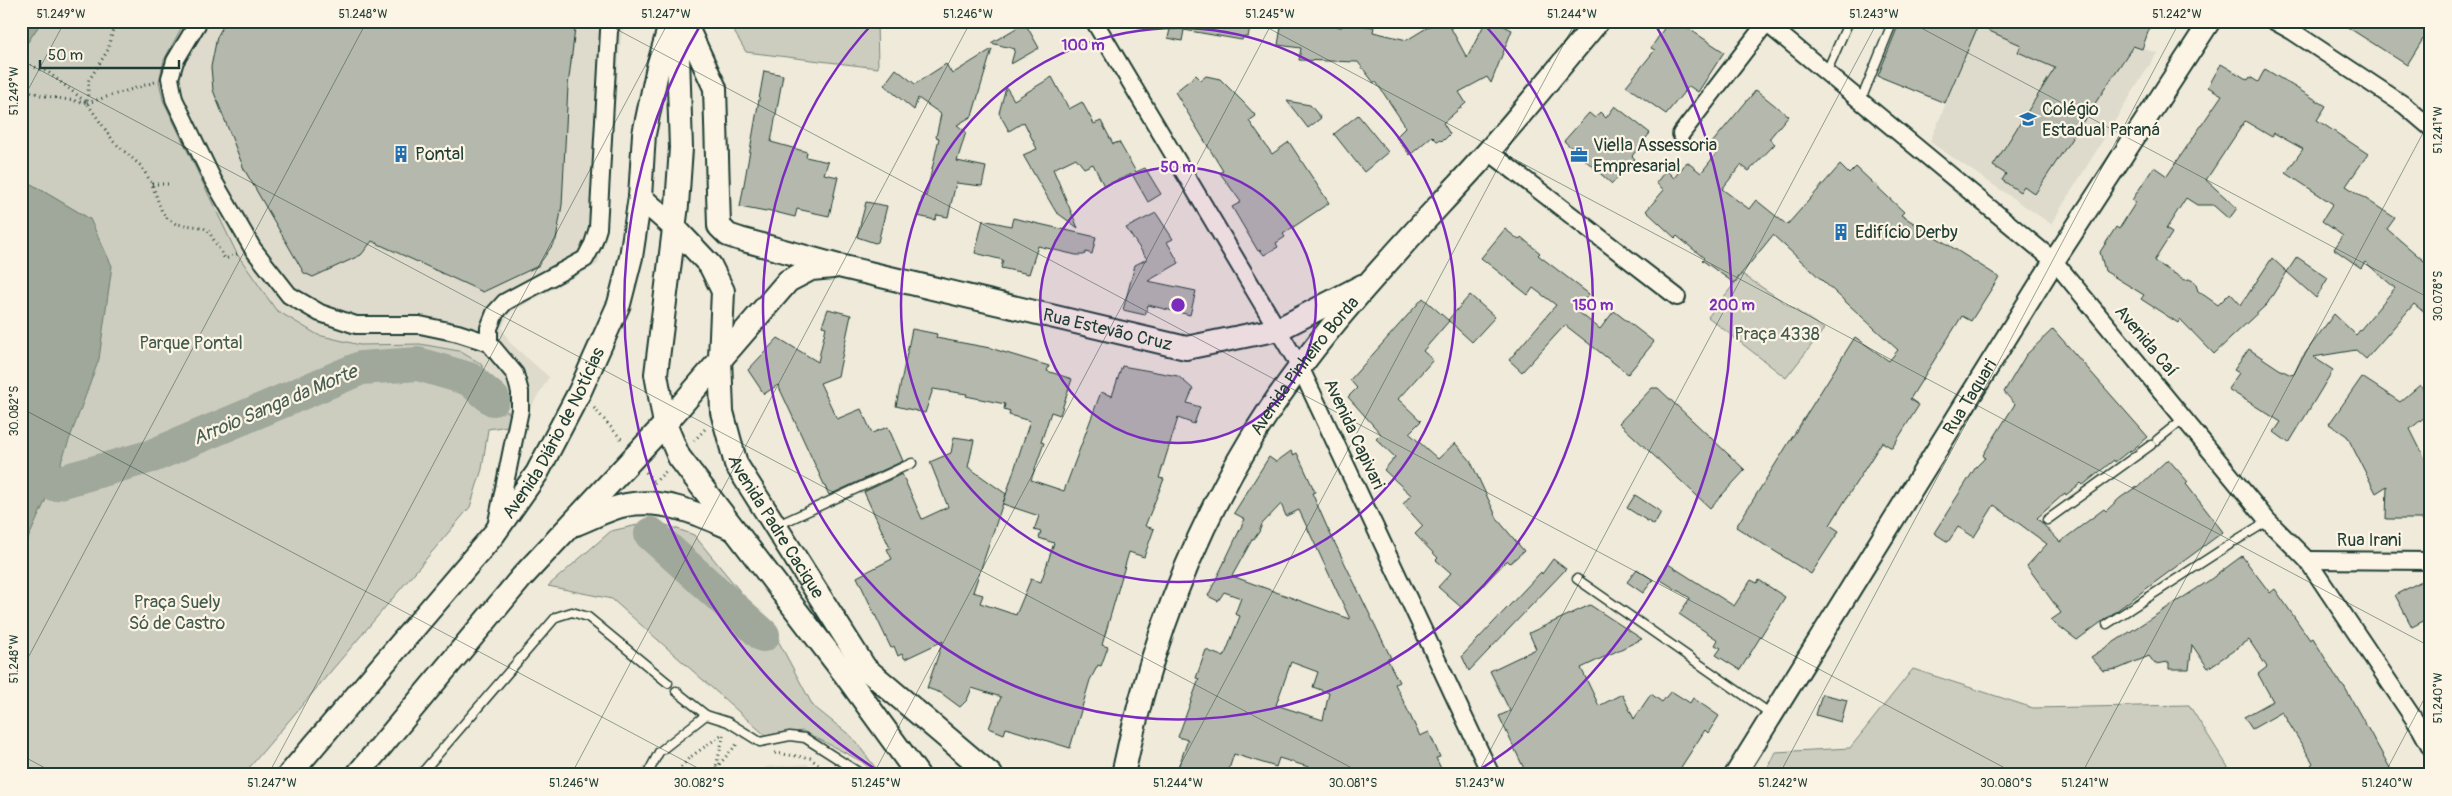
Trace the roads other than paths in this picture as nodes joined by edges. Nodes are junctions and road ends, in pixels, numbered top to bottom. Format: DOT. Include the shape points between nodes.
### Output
graph roads {
  1 [pos="199,21"];
  2 [pos="612,21"];
  3 [pos="671,21"];
  4 [pos="677,21"];
  5 [pos="684,21"];
  6 [pos="1094,21"];
  7 [pos="1598,21"];
  8 [pos="1849,21"];
  9 [pos="1893,21"];
  10 [pos="2210,21"];
  11 [pos="2274,21"];
  12 [pos="1765,22"];
  13 [pos="1826,73"];
  14 [pos="1860,101"];
  15 [pos="2431,128"];
  16 [pos="1681,134"];
  17 [pos="1488,151"];
  18 [pos="640,197"];
  19 [pos="674,227"];
  20 [pos="2054,261"];
  21 [pos="839,266"];
  22 [pos="1369,282"];
  23 [pos="1677,297"];
  24 [pos="1278,329"];
  25 [pos="488,343"];
  26 [pos="720,358"];
  27 [pos="1300,367"];
  28 [pos="2184,419"];
  29 [pos="665,424"];
  30 [pos="912,463"];
  31 [pos="2047,520"];
  32 [pos="2268,521"];
  33 [pos="570,526"];
  34 [pos="776,526"];
  35 [pos="735,530"];
  36 [pos="494,534"];
  37 [pos="2308,560"];
  38 [pos="2431,561"];
  39 [pos="1577,579"];
  40 [pos="2107,624"];
  41 [pos="668,683"];
  42 [pos="676,690"];
  43 [pos="706,715"];
  44 [pos="1772,715"];
  45 [pos="2431,748"];
  46 [pos="289,775"];
  47 [pos="357,775"];
  48 [pos="420,775"];
  49 [pos="647,775"];
  50 [pos="863,775"];
  51 [pos="918,775"];
  52 [pos="991,775"];
  53 [pos="1123,775"];
  54 [pos="1491,775"];
  55 [pos="1735,775"];
  1 -- 25 [label="street" via="175,61 170,78 174,99 213,180 253,249 289,295 320,313 356,325 420,325"];
  2 -- 25 [label="street" via="598,228 593,244 585,259 505,302 494,314"];
  3 -- 18 [label="main road, Avenida Diário de Notícias" via="644,134"];
  4 -- 19 [label="main road, Avenida Padre Cacique" via="681,148"];
  5 -- 21 [label="main road, Rua Estevão Cruz" via="716,88 719,226 740,239"];
  6 -- 24 [label="street, Avenida Capivari"];
  7 -- 17 [label="main road, Avenida Pinheiro Borda"];
  8 -- 13 [label="lane"];
  9 -- 14 [label="lane"];
  10 -- 20 [label="street, Rua Taquari"];
  11 -- 15 [label="street" via="2404,105"];
  12 -- 13 [label="street, Avenida Caí"];
  12 -- 16 [label="street"];
  13 -- 14 [label="street, Avenida Caí"];
  14 -- 20 [label="street, Avenida Caí"];
  17 -- 22 [label="main road, Avenida Pinheiro Borda"];
  17 -- 23 [label="street"];
  18 -- 19 [label="main road, Avenida Padre Cacique"];
  18 -- 36 [label="main road, Avenida Diário de Notícias" via="631,257 619,304 580,391 537,474"];
  19 -- 26 [label="main road, Avenida Padre Cacique" via="710,264 723,291"];
  19 -- 29 [label="main road, Avenida Padre Cacique" via="656,374"];
  20 -- 28 [label="street, Avenida Caí"];
  20 -- 44 [label="street, Rua Taquari"];
  21 -- 24 [label="main road, Rua Estevão Cruz" via="1186,348"];
  21 -- 26 [label="main road" via="812,269 788,281"];
  22 -- 24 [label="main road, Rua Estevão Cruz"];
  22 -- 27 [label="main road, Avenida Pinheiro Borda"];
  24 -- 27 [label="street, Avenida Capivari"];
  25 -- 36 [label="street" via="515,374 520,392 520,410"];
  26 -- 29 [label="main road"];
  26 -- 34 [label="main road, Avenida Padre Cacique" via="722,412 736,464"];
  27 -- 53 [label="main road, Avenida Pinheiro Borda" via="1231,475 1177,587 1145,684"];
  27 -- 54 [label="street, Avenida Capivari"];
  28 -- 31 [label="lane"];
  28 -- 32 [label="street, Avenida Caí"];
  29 -- 33 [label="main road"];
  29 -- 35 [label="main road, Avenida Padre Cacique" via="679,457"];
  30 -- 34 [label="lane"];
  32 -- 37 [label="street, Avenida Caí"];
  32 -- 40 [label="lane"];
  33 -- 35 [label="main road" via="625,505 656,504 691,511"];
  33 -- 47 [label="main road" via="522,577"];
  34 -- 52 [label="main road, Avenida Padre Cacique" via="864,668"];
  35 -- 51 [label="main road, Avenida Padre Cacique"];
  36 -- 46 [label="main road, Avenida Diário de Notícias"];
  37 -- 38 [label="street, Rua Irani"];
  37 -- 45 [label="street, Avenida Caí"];
  39 -- 44 [label="lane"];
  41 -- 48 [label="lane" via="588,617 572,612 556,616"];
  42 -- 43 [label="lane"];
  43 -- 49 [label="lane" via="660,752"];
  43 -- 50 [label="lane" via="728,722 760,742 790,736 805,738"];
  44 -- 55 [label="street, Rua Taquari"];
}
